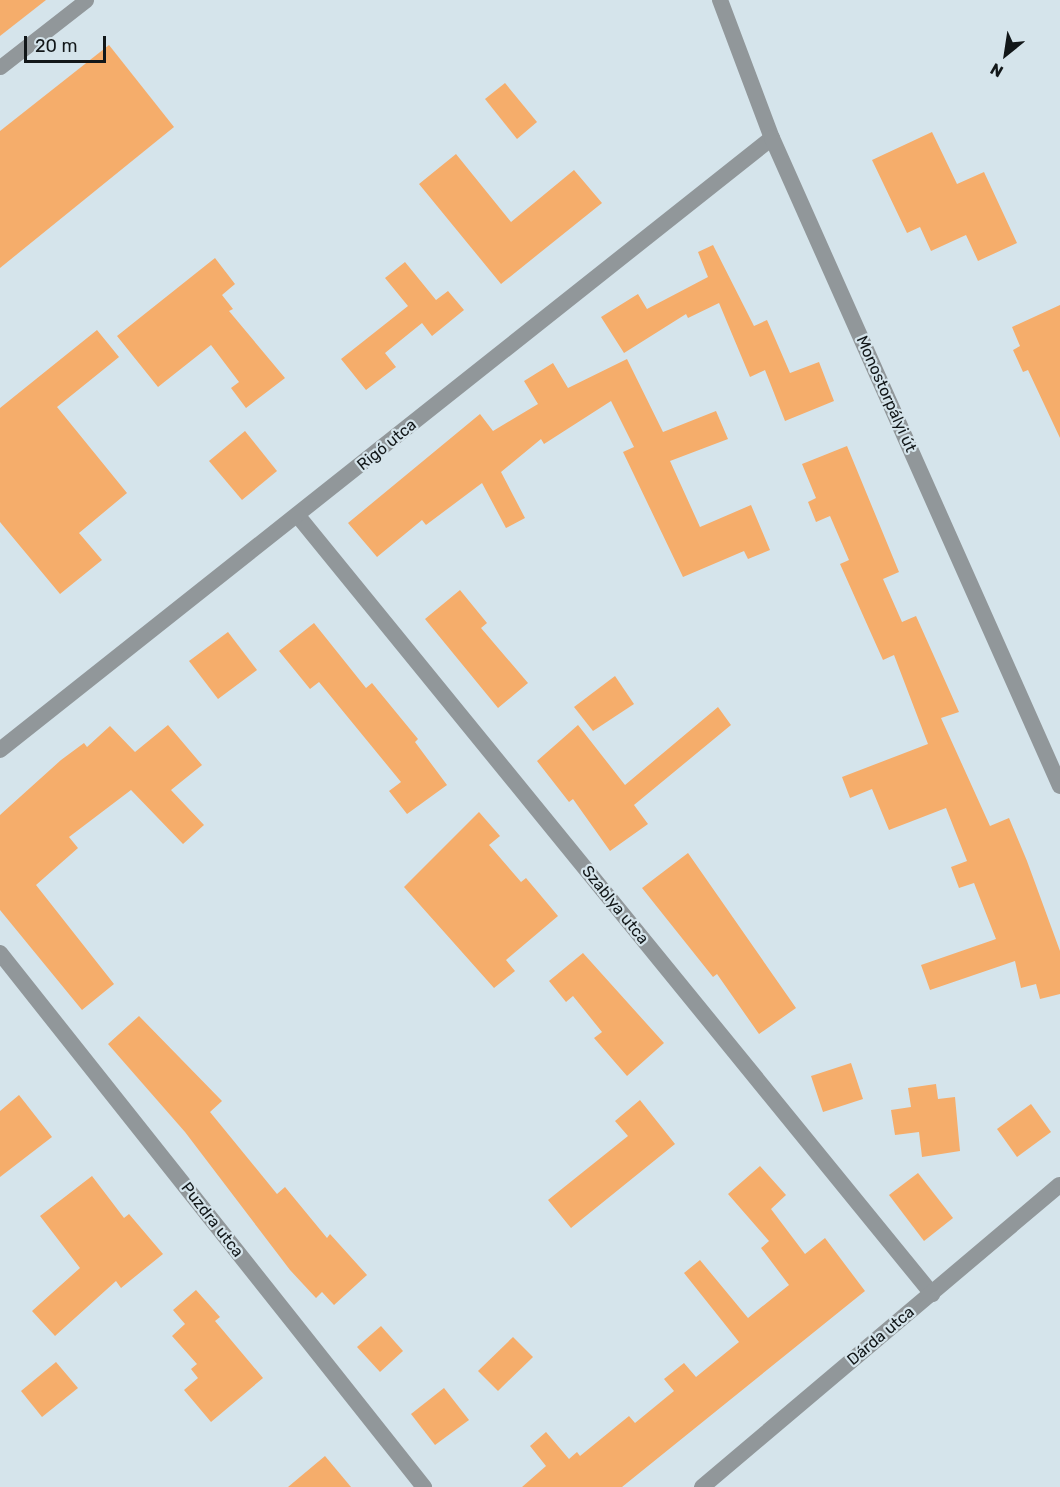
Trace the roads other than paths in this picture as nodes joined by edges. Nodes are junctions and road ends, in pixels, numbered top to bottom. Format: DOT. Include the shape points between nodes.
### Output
graph roads {
  1 [pos="86,0"];
  2 [pos="720,0"];
  3 [pos="0,67"];
  4 [pos="772,138"];
  5 [pos="298,516"];
  6 [pos="0,750"];
  7 [pos="1060,786"];
  8 [pos="0,953"];
  9 [pos="1060,1185"];
  10 [pos="932,1294"];
  11 [pos="424,1487"];
  12 [pos="702,1487"];
  1 -- 3 [label="lane"];
  2 -- 4 [label="street, Monostorpályi út"];
  4 -- 5 [label="street, Rigó utca"];
  4 -- 7 [label="street, Monostorpályi út"];
  5 -- 6 [label="street, Rigó utca"];
  5 -- 10 [label="street, Szablya utca"];
  8 -- 11 [label="street, Puzdra utca"];
  9 -- 10 [label="street, Dárda utca"];
  10 -- 12 [label="street, Dárda utca"];
}
